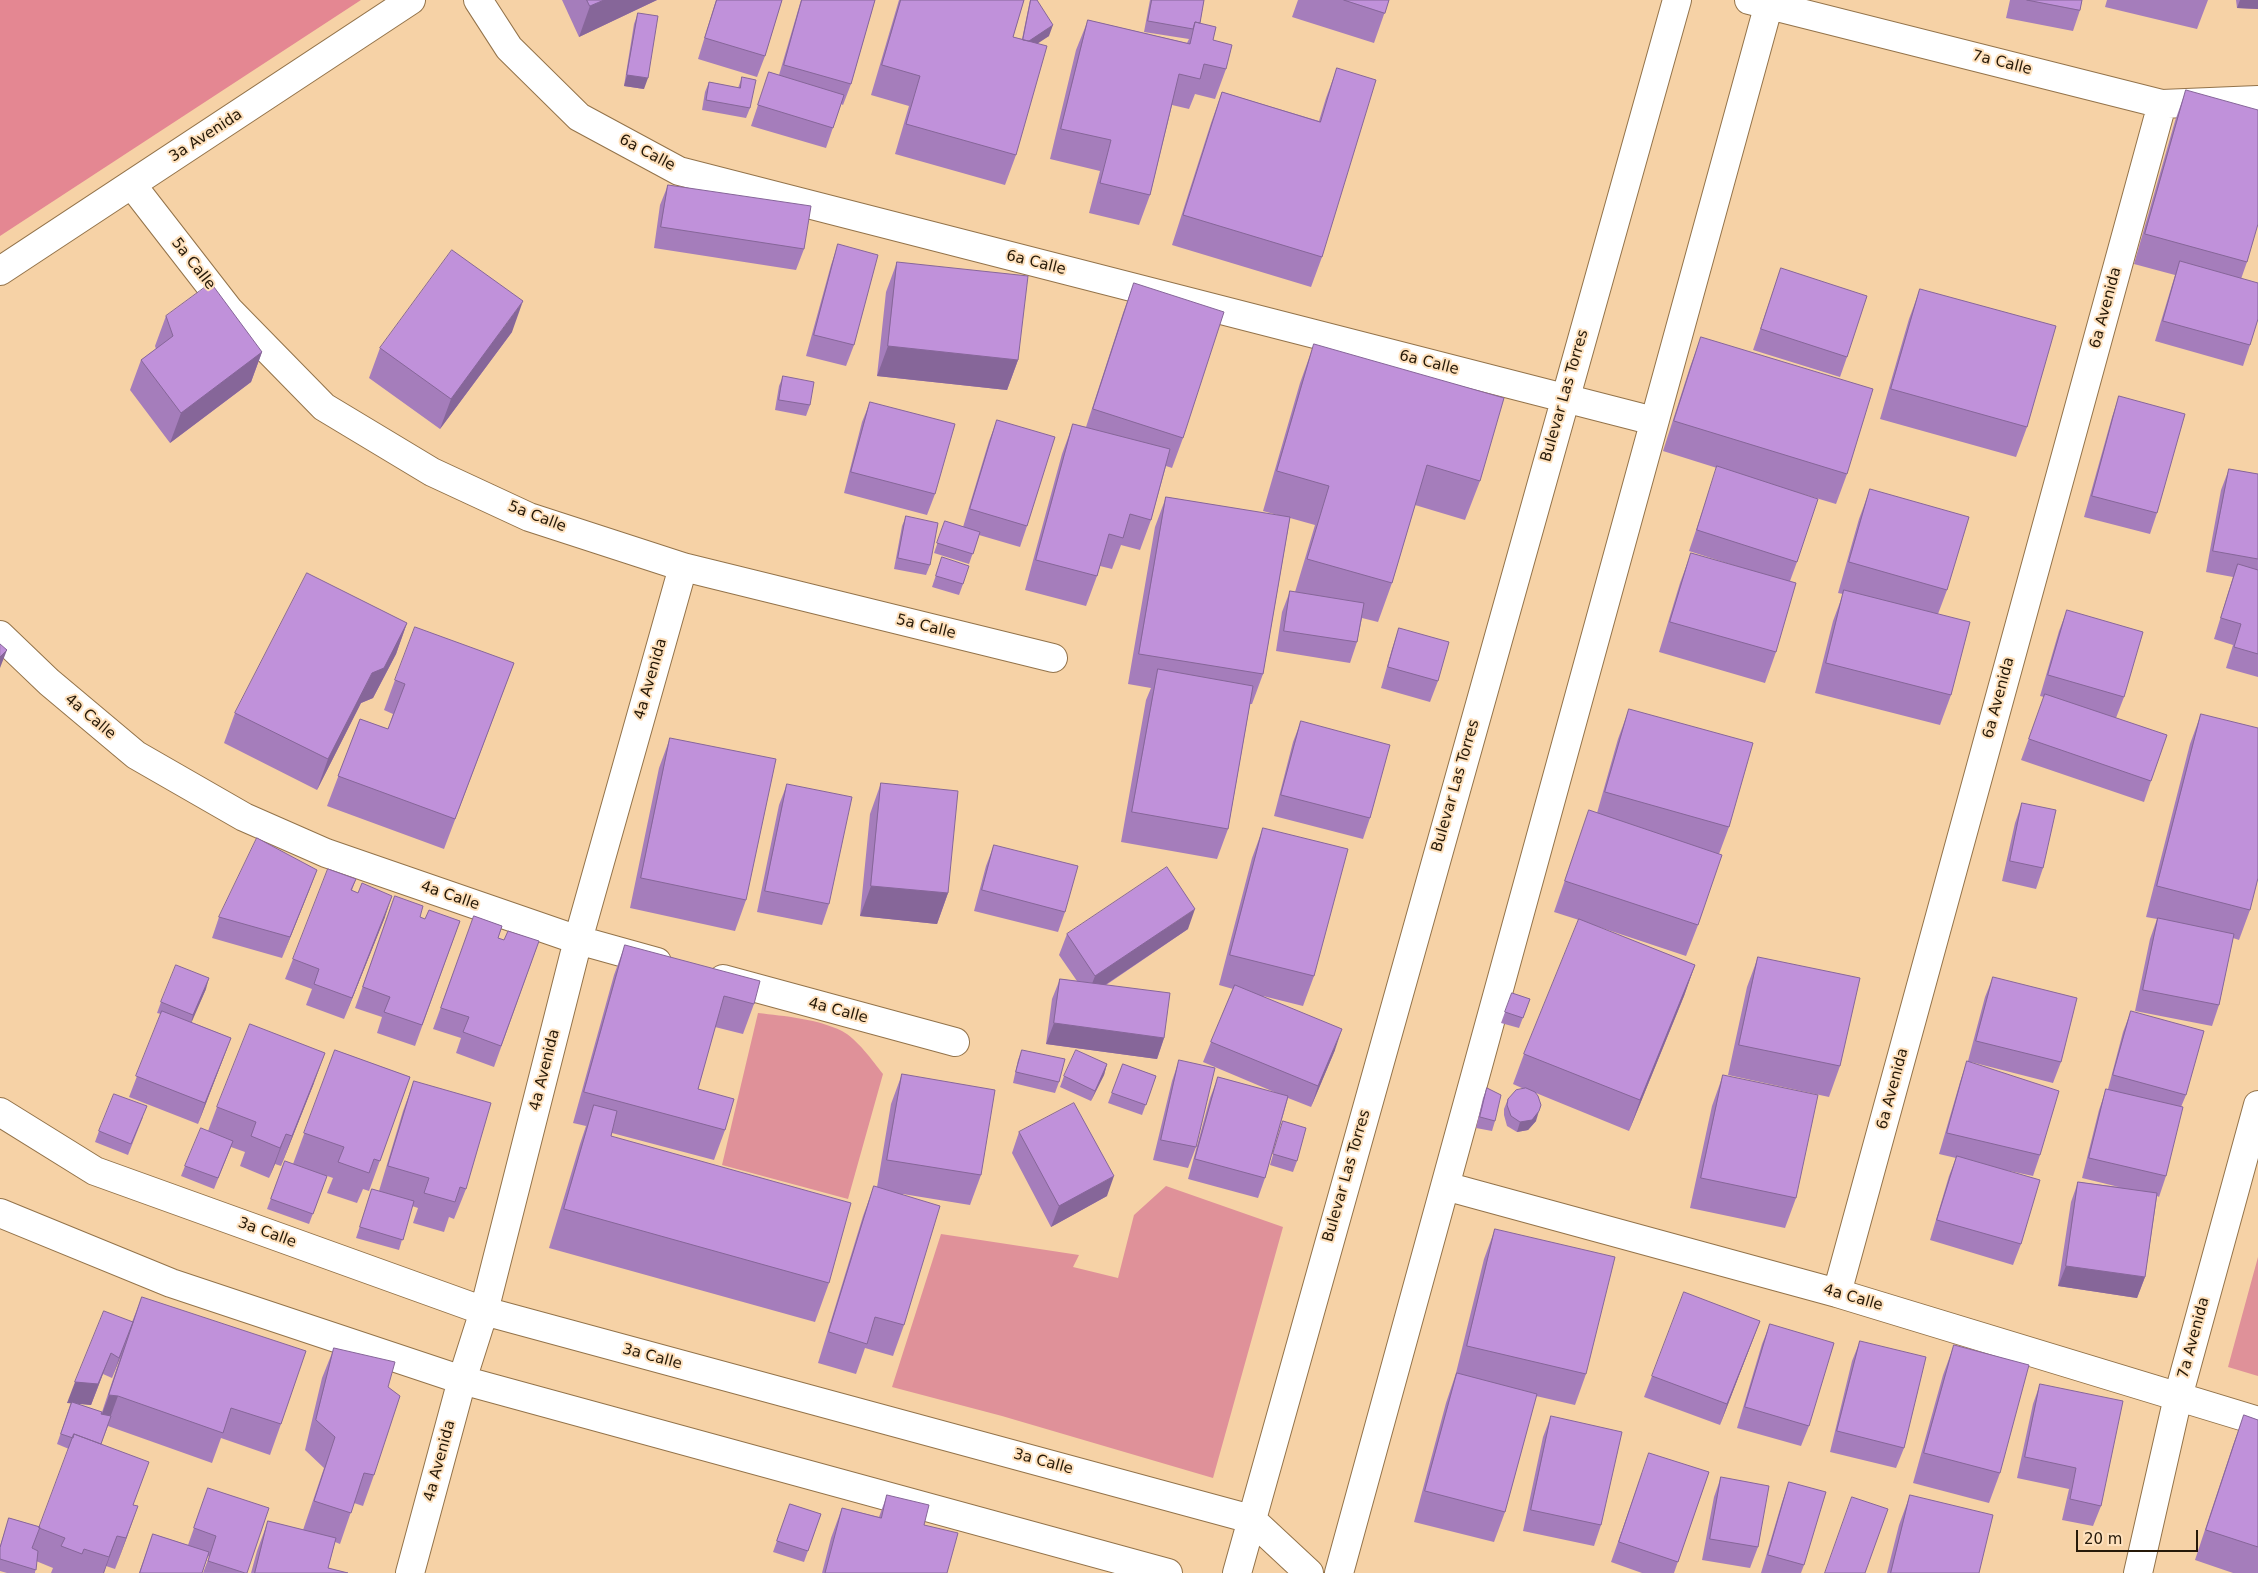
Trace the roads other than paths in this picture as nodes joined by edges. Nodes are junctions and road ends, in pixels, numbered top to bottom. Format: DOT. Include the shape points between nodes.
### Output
graph roads {
  1 [pos="411,0"];
  2 [pos="478,0"];
  3 [pos="1677,0"];
  4 [pos="1762,1"];
  5 [pos="2258,100"];
  6 [pos="2162,104"];
  7 [pos="132,185"];
  8 [pos="0,271"];
  9 [pos="1564,398"];
  10 [pos="1654,422"];
  11 [pos="683,567"];
  12 [pos="0,635"];
  13 [pos="1052,658"];
  14 [pos="578,940"];
  15 [pos="955,1042"];
  16 [pos="2258,1105"];
  17 [pos="0,1112"];
  18 [pos="1445,1186"];
  19 [pos="0,1213"];
  20 [pos="1837,1293"];
  21 [pos="484,1311"];
  22 [pos="462,1380"];
  23 [pos="2178,1397"];
  24 [pos="2258,1420"];
  25 [pos="1251,1519"];
  26 [pos="410,1573"];
  27 [pos="1168,1573"];
  28 [pos="1237,1573"];
  29 [pos="1309,1573"];
  30 [pos="1339,1573"];
  31 [pos="2138,1573"];
  1 -- 7 [label="street, 3a Avenida"];
  2 -- 9 [label="street, 6a Calle" via="509,48 579,116 679,171"];
  3 -- 9 [label="street, Bulevar Las Torres"];
  4 -- 6 [label="street, 7a Calle"];
  4 -- 10 [label="street"];
  5 -- 6 [label="street, 7a Calle"];
  6 -- 20 [label="street, 6a Avenida"];
  7 -- 8 [label="street, 3a Avenida"];
  7 -- 11 [label="street, 5a Calle" via="229,310 324,407 432,472 529,517"];
  9 -- 10 [label="street, 6a Calle"];
  9 -- 25 [label="street, Bulevar Las Torres"];
  10 -- 18 [label="street"];
  11 -- 13 [label="street, 5a Calle"];
  11 -- 14 [label="street, 4a Avenida"];
  12 -- 14 [label="street, 4a Calle" via="49,682 136,755 244,817 326,853"];
  14 -- 15 [label="street, 4a Calle"];
  14 -- 21 [label="street, 4a Avenida"];
  16 -- 23 [label="street, 7a Avenida"];
  17 -- 21 [label="street, 3a Calle" via="95,1171"];
  18 -- 20 [label="street, 4a Calle"];
  18 -- 30 [label="street"];
  19 -- 22 [label="street" via="171,1282"];
  20 -- 23 [label="street, 4a Calle"];
  21 -- 22 [label="street, 4a Avenida"];
  21 -- 25 [label="street, 3a Calle"];
  22 -- 26 [label="street, 4a Avenida"];
  22 -- 27 [label="street"];
  23 -- 24 [label="street, 4a Calle"];
  23 -- 31 [label="street, 7a Avenida"];
  25 -- 28 [label="street, Bulevar Las Torres"];
  25 -- 29 [label="street, 3a Calle"];
}
